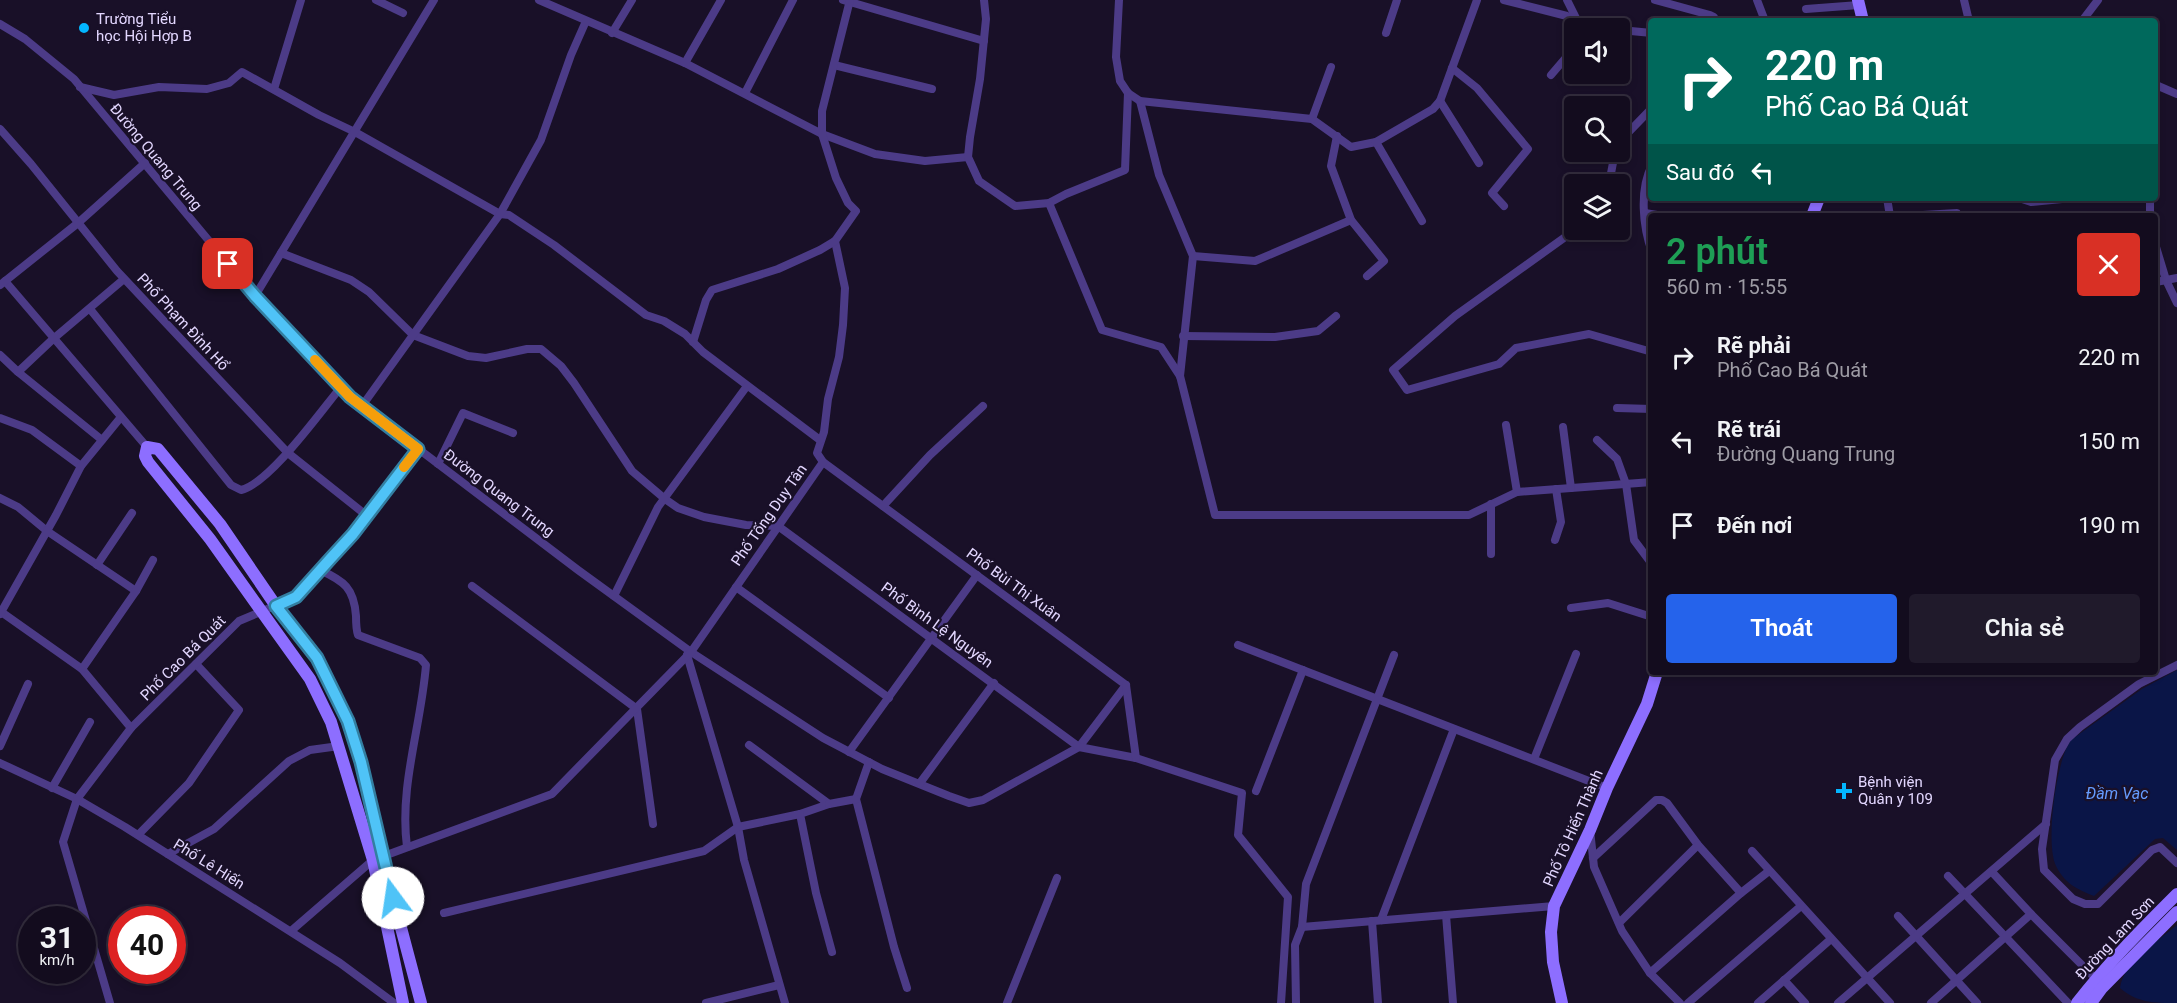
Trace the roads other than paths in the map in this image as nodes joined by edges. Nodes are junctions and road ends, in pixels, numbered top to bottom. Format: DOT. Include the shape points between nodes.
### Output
graph roads {
  1 [pos="302,0"];
  2 [pos="376,0"];
  3 [pos="434,0"];
  4 [pos="540,0"];
  5 [pos="632,0"];
  6 [pos="721,0"];
  7 [pos="793,0"];
  8 [pos="984,0"];
  9 [pos="1119,0"];
  10 [pos="1397,0"];
  11 [pos="1477,0"];
  12 [pos="1504,0"];
  13 [pos="1567,0"];
  14 [pos="1654,0"];
  15 [pos="1756,0"];
  16 [pos="1964,0"];
  17 [pos="2098,0"];
  18 [pos="848,1"];
  19 [pos="1858,3"];
  20 [pos="1806,9"];
  21 [pos="403,13"];
  22 [pos="1572,18"];
  23 [pos="1576,18"];
  24 [pos="1714,18"];
  25 [pos="1763,18"];
  26 [pos="1862,18"];
  27 [pos="1968,18"];
  28 [pos="2084,18"];
  29 [pos="586,21"];
  30 [pos="0,24"];
  31 [pos="1630,31"];
  32 [pos="612,33"];
  33 [pos="1386,33"];
  34 [pos="1648,33"];
  35 [pos="984,41"];
  36 [pos="1564,60"];
  37 [pos="685,63"];
  38 [pos="834,65"];
  39 [pos="1331,67"];
  40 [pos="1452,68"];
  41 [pos="1551,75"];
  42 [pos="2158,86"];
  43 [pos="80,87"];
  44 [pos="274,89"];
  45 [pos="932,89"];
  46 [pos="745,93"];
  47 [pos="1128,93"];
  48 [pos="2177,94"];
  49 [pos="1140,101"];
  50 [pos="1440,101"];
  51 [pos="1648,112"];
  52 [pos="1312,119"];
  53 [pos="0,129"];
  54 [pos="1630,131"];
  55 [pos="355,132"];
  56 [pos="822,134"];
  57 [pos="1338,136"];
  58 [pos="1376,142"];
  59 [pos="968,157"];
  60 [pos="1479,163"];
  61 [pos="145,164"];
  62 [pos="1648,172"];
  63 [pos="1048,203"];
  64 [pos="1504,206"];
  65 [pos="1645,213"];
  66 [pos="500,214"];
  67 [pos="1648,214"];
  68 [pos="1351,220"];
  69 [pos="1422,221"];
  70 [pos="78,223"];
  71 [pos="1564,238"];
  72 [pos="835,241"];
  73 [pos="1648,242"];
  74 [pos="281,253"];
  75 [pos="2158,254"];
  76 [pos="1193,256"];
  77 [pos="1367,276"];
  78 [pos="2177,278"];
  79 [pos="124,279"];
  80 [pos="2166,280"];
  81 [pos="2158,282"];
  82 [pos="2,283"];
  83 [pos="255,296"];
  84 [pos="2177,303"];
  85 [pos="90,309"];
  86 [pos="1336,316"];
  87 [pos="413,335"];
  88 [pos="1183,336"];
  89 [pos="53,339"];
  90 [pos="693,342"];
  91 [pos="1161,347"];
  92 [pos="1648,351"];
  93 [pos="1181,354"];
  94 [pos="0,355"];
  95 [pos="18,372"];
  96 [pos="1180,376"];
  97 [pos="747,386"];
  98 [pos="340,387"];
  99 [pos="362,406"];
  100 [pos="983,406"];
  101 [pos="1617,408"];
  102 [pos="1648,409"];
  103 [pos="121,417"];
  104 [pos="0,418"];
  105 [pos="1506,425"];
  106 [pos="1563,427"];
  107 [pos="513,433"];
  108 [pos="102,440"];
  109 [pos="820,440"];
  110 [pos="1597,440"];
  111 [pos="147,447"];
  112 [pos="418,449"];
  113 [pos="288,453"];
  114 [pos="823,462"];
  115 [pos="438,464"];
  116 [pos="81,466"];
  117 [pos="1648,482"];
  118 [pos="1626,484"];
  119 [pos="1571,488"];
  120 [pos="1556,489"];
  121 [pos="1516,492"];
  122 [pos="0,498"];
  123 [pos="665,499"];
  124 [pos="1491,504"];
  125 [pos="883,506"];
  126 [pos="132,513"];
  127 [pos="366,515"];
  128 [pos="778,526"];
  129 [pos="47,531"];
  130 [pos="1555,540"];
  131 [pos="1491,554"];
  132 [pos="1648,559"];
  133 [pos="153,560"];
  134 [pos="97,565"];
  135 [pos="321,570"];
  136 [pos="977,574"];
  137 [pos="472,586"];
  138 [pos="736,587"];
  139 [pos="136,591"];
  140 [pos="614,596"];
  141 [pos="276,606"];
  142 [pos="1571,608"];
  143 [pos="0,612"];
  144 [pos="262,612"];
  145 [pos="1648,616"];
  146 [pos="932,637"];
  147 [pos="1238,645"];
  148 [pos="689,653"];
  149 [pos="1576,654"];
  150 [pos="1394,655"];
  151 [pos="196,664"];
  152 [pos="2177,665"];
  153 [pos="82,669"];
  154 [pos="1303,670"];
  155 [pos="2158,674"];
  156 [pos="1656,675"];
  157 [pos="2157,675"];
  158 [pos="994,683"];
  159 [pos="28,684"];
  160 [pos="1126,685"];
  161 [pos="889,698"];
  162 [pos="1377,699"];
  163 [pos="637,709"];
  164 [pos="90,722"];
  165 [pos="131,728"];
  166 [pos="1454,729"];
  167 [pos="749,745"];
  168 [pos="0,746"];
  169 [pos="339,747"];
  170 [pos="1079,747"];
  171 [pos="849,752"];
  172 [pos="1136,758"];
  173 [pos="1534,759"];
  174 [pos="869,762"];
  175 [pos="0,764"];
  176 [pos="920,783"];
  177 [pos="52,788"];
  178 [pos="1607,788"];
  179 [pos="1256,791"];
  180 [pos="77,799"];
  181 [pos="856,799"];
  182 [pos="829,804"];
  183 [pos="800,814"];
  184 [pos="653,824"];
  185 [pos="2046,824"];
  186 [pos="738,827"];
  187 [pos="1590,830"];
  188 [pos="138,835"];
  189 [pos="1698,845"];
  190 [pos="408,847"];
  191 [pos="1752,851"];
  192 [pos="168,854"];
  193 [pos="378,858"];
  194 [pos="1593,858"];
  195 [pos="2177,863"];
  196 [pos="1769,872"];
  197 [pos="1992,872"];
  198 [pos="1948,876"];
  199 [pos="1057,878"];
  200 [pos="1742,893"];
  201 [pos="1965,894"];
  202 [pos="2177,894"];
  203 [pos="1554,906"];
  204 [pos="1801,906"];
  205 [pos="2177,912"];
  206 [pos="444,913"];
  207 [pos="2031,914"];
  208 [pos="1446,915"];
  209 [pos="1898,916"];
  210 [pos="1376,920"];
  211 [pos="1619,923"];
  212 [pos="1302,927"];
  213 [pos="291,931"];
  214 [pos="1916,937"];
  215 [pos="2006,938"];
  216 [pos="1831,939"];
  217 [pos="832,952"];
  218 [pos="1650,973"];
  219 [pos="1866,978"];
  220 [pos="2096,979"];
  221 [pos="1784,980"];
  222 [pos="1956,981"];
  223 [pos="780,985"];
  224 [pos="907,988"];
  225 [pos="1676,1002"];
  226 [pos="110,1003"];
  227 [pos="394,1003"];
  228 [pos="403,1003"];
  229 [pos="421,1003"];
  230 [pos="706,1003"];
  231 [pos="785,1003"];
  232 [pos="1007,1003"];
  233 [pos="1281,1003"];
  234 [pos="1296,1003"];
  235 [pos="1378,1003"];
  236 [pos="1454,1003"];
  237 [pos="1562,1003"];
  238 [pos="1688,1003"];
  239 [pos="1758,1003"];
  240 [pos="1805,1003"];
  241 [pos="1838,1003"];
  242 [pos="1890,1003"];
  243 [pos="1931,1003"];
  244 [pos="1977,1003"];
  245 [pos="2068,1003"];
  246 [pos="2077,1003"];
  247 [pos="2091,1003"];
  1 -- 44 [label="street"];
  2 -- 21 [label="street"];
  3 -- 55 [label="street"];
  4 -- 29 [label="street"];
  5 -- 32 [label="street"];
  6 -- 37 [label="street"];
  7 -- 46 [label="street"];
  8 -- 35 [label="street"];
  9 -- 47 [label="street" via="1116,57 1120,81"];
  10 -- 33 [label="street"];
  11 -- 40 [label="street"];
  12 -- 22 [label="street"];
  13 -- 23 [label="street"];
  14 -- 24 [label="street"];
  15 -- 25 [label="street"];
  16 -- 27 [label="street"];
  17 -- 28 [label="street"];
  18 -- 35 [label="street"];
  18 -- 38 [label="street"];
  19 -- 20 [label="street"];
  19 -- 26 [label="street"];
  29 -- 32 [label="street"];
  29 -- 66 [label="street" via="541,140"];
  30 -- 43 [label="street, Đường Quang Trung" via="26,39"];
  31 -- 34 [label="street"];
  32 -- 37 [label="street"];
  35 -- 59 [label="street"];
  36 -- 41 [label="street"];
  37 -- 46 [label="street"];
  38 -- 45 [label="street"];
  38 -- 56 [label="street" via="822,111"];
  39 -- 52 [label="street"];
  40 -- 50 [label="street"];
  40 -- 64 [label="street" via="1476,88 1528,149 1492,193"];
  42 -- 48 [label="street"];
  43 -- 44 [label="street" via="114,95 159,87 207,89 229,83 242,72"];
  43 -- 61 [label="street, Đường Quang Trung"];
  44 -- 55 [label="street"];
  46 -- 56 [label="street"];
  47 -- 49 [label="street"];
  47 -- 63 [label="street" via="1125,170"];
  49 -- 52 [label="street"];
  49 -- 76 [label="street" via="1159,175"];
  50 -- 58 [label="street"];
  50 -- 60 [label="street"];
  51 -- 54 [label="street"];
  52 -- 57 [label="street"];
  53 -- 70 [label="street, Phố Phạm Đỉnh Hổ"];
  55 -- 66 [label="street"];
  55 -- 74 [label="street"];
  56 -- 59 [label="street" via="875,153 925,160"];
  56 -- 72 [label="street" via="836,178 856,211"];
  57 -- 58 [label="street" via="1351,147"];
  57 -- 68 [label="street" via="1331,166"];
  58 -- 69 [label="street"];
  59 -- 63 [label="street" via="979,181 1016,206"];
  61 -- 70 [label="street"];
  61 -- 83 [label="street, Đường Quang Trung"];
  62 -- 65 [label="street"];
  63 -- 91 [label="street" via="1102,330"];
  65 -- 67 [label="street"];
  65 -- 73 [label="street"];
  66 -- 87 [label="street"];
  66 -- 90 [label="street" via="509,215 646,315 664,321"];
  68 -- 76 [label="street" via="1255,261"];
  68 -- 77 [label="street" via="1383,261"];
  70 -- 79 [label="street, Phố Phạm Đỉnh Hổ"];
  70 -- 82 [label="street"];
  71 -- 92 [label="street" via="1455,316 1393,370 1407,390 1499,364 1516,348 1589,334"];
  72 -- 90 [label="street" via="778,269 712,290"];
  72 -- 109 [label="street, Phố Tống Duy Tân" via="845,288 843,325"];
  74 -- 83 [label="street"];
  74 -- 87 [label="street" via="351,280"];
  75 -- 80 [label="street"];
  76 -- 88 [label="street"];
  78 -- 80 [label="street"];
  79 -- 85 [label="street"];
  79 -- 113 [label="street, Phố Phạm Đỉnh Hổ"];
  80 -- 81 [label="street"];
  80 -- 84 [label="street"];
  82 -- 89 [label="street"];
  83 -- 98 [label="street, Đường Quang Trung"];
  85 -- 89 [label="street"];
  85 -- 113 [label="street" via="231,485 246,488"];
  86 -- 88 [label="street" via="1318,331 1275,337"];
  87 -- 99 [label="street"];
  87 -- 123 [label="street" via="468,356 541,349 574,382 632,471"];
  88 -- 93 [label="street"];
  89 -- 95 [label="street"];
  89 -- 103 [label="street"];
  90 -- 97 [label="street"];
  91 -- 93 [label="street"];
  91 -- 96 [label="street"];
  93 -- 96 [label="street"];
  94 -- 95 [label="street"];
  95 -- 108 [label="street"];
  96 -- 124 [label="street" via="1215,515 1468,515"];
  97 -- 109 [label="street"];
  97 -- 123 [label="street"];
  98 -- 99 [label="street, Đường Quang Trung"];
  98 -- 113 [label="street"];
  99 -- 112 [label="street, Đường Quang Trung"];
  100 -- 125 [label="street"];
  101 -- 102 [label="street"];
  103 -- 108 [label="street"];
  103 -- 111 [label="street"];
  104 -- 116 [label="street" via="32,430"];
  105 -- 121 [label="street"];
  106 -- 119 [label="street"];
  107 -- 115 [label="street" via="463,413"];
  108 -- 116 [label="street"];
  109 -- 114 [label="street, Phố Tống Duy Tân" via="817,453"];
  110 -- 118 [label="street" via="1617,459"];
  111 -- 141 [label="street" via="164,455 220,524"];
  111 -- 144 [label="street" via="148,462"];
  112 -- 115 [label="street, Đường Quang Trung"];
  112 -- 127 [label="street, Phố Cao Bá Quát"];
  113 -- 127 [label="street, Phố Phạm Đỉnh Hổ"];
  114 -- 125 [label="street, Phố Bùi Thị Xuân"];
  114 -- 128 [label="street, Phố Tống Duy Tân"];
  115 -- 140 [label="street, Đường Quang Trung"];
  116 -- 129 [label="street"];
  117 -- 118 [label="street"];
  118 -- 119 [label="street"];
  118 -- 132 [label="street" via="1634,540"];
  119 -- 120 [label="street"];
  120 -- 121 [label="street"];
  120 -- 130 [label="street" via="1561,522"];
  121 -- 124 [label="street"];
  122 -- 129 [label="street"];
  123 -- 128 [label="street" via="704,517"];
  123 -- 140 [label="street"];
  124 -- 131 [label="street"];
  125 -- 136 [label="street, Phố Bùi Thị Xuân"];
  126 -- 134 [label="street"];
  127 -- 135 [label="street, Phố Cao Bá Quát"];
  128 -- 138 [label="street, Phố Tống Duy Tân"];
  128 -- 146 [label="street, Phố Bình Lệ Nguyên"];
  129 -- 134 [label="street"];
  129 -- 143 [label="street"];
  133 -- 139 [label="street"];
  134 -- 139 [label="street"];
  135 -- 141 [label="street, Phố Cao Bá Quát" via="296,597"];
  135 -- 190 [label="street" via="338,578 351,591 358,634 420,658 426,666 405,798"];
  136 -- 146 [label="street"];
  136 -- 160 [label="street, Phố Bùi Thị Xuân"];
  137 -- 163 [label="street"];
  138 -- 148 [label="street, Phố Tống Duy Tân"];
  138 -- 161 [label="street"];
  139 -- 153 [label="street"];
  140 -- 148 [label="street, Đường Quang Trung"];
  141 -- 144 [label="street, Phố Cao Bá Quát"];
  141 -- 193 [label="street" via="317,658 348,721 361,762"];
  142 -- 145 [label="street" via="1608,603"];
  143 -- 153 [label="street"];
  144 -- 151 [label="street, Phố Cao Bá Quát" via="239,621"];
  144 -- 169 [label="street" via="310,680"];
  146 -- 158 [label="street, Phố Bình Lệ Nguyên"];
  146 -- 161 [label="street"];
  147 -- 154 [label="street"];
  148 -- 163 [label="street, Phố Tống Duy Tân"];
  148 -- 171 [label="street, Đường Quang Trung"];
  148 -- 186 [label="street"];
  149 -- 173 [label="street"];
  150 -- 162 [label="street"];
  151 -- 165 [label="street, Phố Cao Bá Quát"];
  151 -- 188 [label="street" via="238,710 189,783"];
  152 -- 155 [label="street"];
  153 -- 165 [label="street"];
  154 -- 162 [label="street"];
  154 -- 179 [label="street"];
  156 -- 178 [label="street, Phố Tô Hiến Thành" via="1647,704"];
  157 -- 185 [label="street" via="2139,684 2067,739 2055,760"];
  158 -- 170 [label="street, Phố Bình Lệ Nguyên"];
  158 -- 176 [label="street"];
  159 -- 168 [label="street"];
  160 -- 170 [label="street"];
  160 -- 172 [label="street"];
  161 -- 171 [label="street"];
  162 -- 166 [label="street"];
  162 -- 212 [label="street" via="1306,884"];
  163 -- 184 [label="street"];
  163 -- 190 [label="street, Phố Tống Duy Tân" via="552,794"];
  164 -- 177 [label="street"];
  165 -- 180 [label="street, Phố Cao Bá Quát"];
  166 -- 173 [label="street"];
  166 -- 210 [label="street"];
  167 -- 182 [label="street"];
  169 -- 192 [label="street" via="310,750 289,761 214,829"];
  169 -- 193 [label="street"];
  170 -- 172 [label="street"];
  170 -- 176 [label="street, Đường Quang Trung" via="983,800 969,803"];
  171 -- 174 [label="street, Đường Quang Trung"];
  172 -- 233 [label="street" via="1242,793 1238,836 1288,897"];
  173 -- 178 [label="street"];
  174 -- 176 [label="street, Đường Quang Trung"];
  174 -- 181 [label="street"];
  175 -- 177 [label="street, Phố Lê Hiến"];
  177 -- 180 [label="street, Phố Lê Hiến"];
  178 -- 187 [label="street, Phố Tô Hiến Thành"];
  180 -- 188 [label="street, Phố Lê Hiến"];
  180 -- 226 [label="street, Phố Cao Bá Quát" via="63,842"];
  181 -- 182 [label="street"];
  181 -- 224 [label="street"];
  182 -- 183 [label="street"];
  183 -- 186 [label="street"];
  183 -- 217 [label="street"];
  185 -- 195 [label="street" via="2044,870 2073,899 2085,904 2098,903 2152,849 2160,847"];
  185 -- 197 [label="street"];
  186 -- 206 [label="street" via="704,850"];
  186 -- 223 [label="street"];
  187 -- 194 [label="street"];
  187 -- 203 [label="street, Phố Tô Hiến Thành"];
  188 -- 192 [label="street, Phố Lê Hiến"];
  189 -- 194 [label="street" via="1666,803 1656,800"];
  189 -- 200 [label="street"];
  189 -- 211 [label="street"];
  190 -- 193 [label="street, Phố Tống Duy Tân"];
  191 -- 196 [label="street"];
  192 -- 213 [label="street, Phố Lê Hiến"];
  193 -- 213 [label="street"];
  193 -- 228 [label="street"];
  193 -- 229 [label="street"];
  194 -- 211 [label="street"];
  196 -- 200 [label="street"];
  196 -- 204 [label="street"];
  197 -- 201 [label="street"];
  197 -- 207 [label="street"];
  198 -- 201 [label="street"];
  199 -- 232 [label="street"];
  200 -- 218 [label="street"];
  201 -- 214 [label="street"];
  201 -- 215 [label="street"];
  202 -- 220 [label="street, Đường Lam Sơn"];
  203 -- 208 [label="street"];
  203 -- 237 [label="street, Phố Tô Hiến Thành" via="1553,962"];
  204 -- 216 [label="street"];
  204 -- 238 [label="street"];
  205 -- 247 [label="street, Đường Lam Sơn"];
  207 -- 215 [label="street"];
  207 -- 220 [label="street"];
  208 -- 210 [label="street"];
  208 -- 236 [label="street"];
  209 -- 214 [label="street"];
  210 -- 212 [label="street"];
  210 -- 235 [label="street"];
  211 -- 218 [label="street"];
  212 -- 234 [label="street" via="1295,945"];
  213 -- 227 [label="street, Phố Lê Hiến"];
  214 -- 219 [label="street"];
  214 -- 222 [label="street"];
  215 -- 222 [label="street"];
  215 -- 245 [label="street"];
  216 -- 219 [label="street"];
  216 -- 221 [label="street"];
  218 -- 225 [label="street"];
  219 -- 241 [label="street"];
  219 -- 242 [label="street"];
  220 -- 246 [label="street, Đường Lam Sơn"];
  221 -- 239 [label="street"];
  221 -- 240 [label="street"];
  222 -- 243 [label="street"];
  222 -- 244 [label="street"];
  223 -- 230 [label="street"];
  223 -- 231 [label="street"];
}
